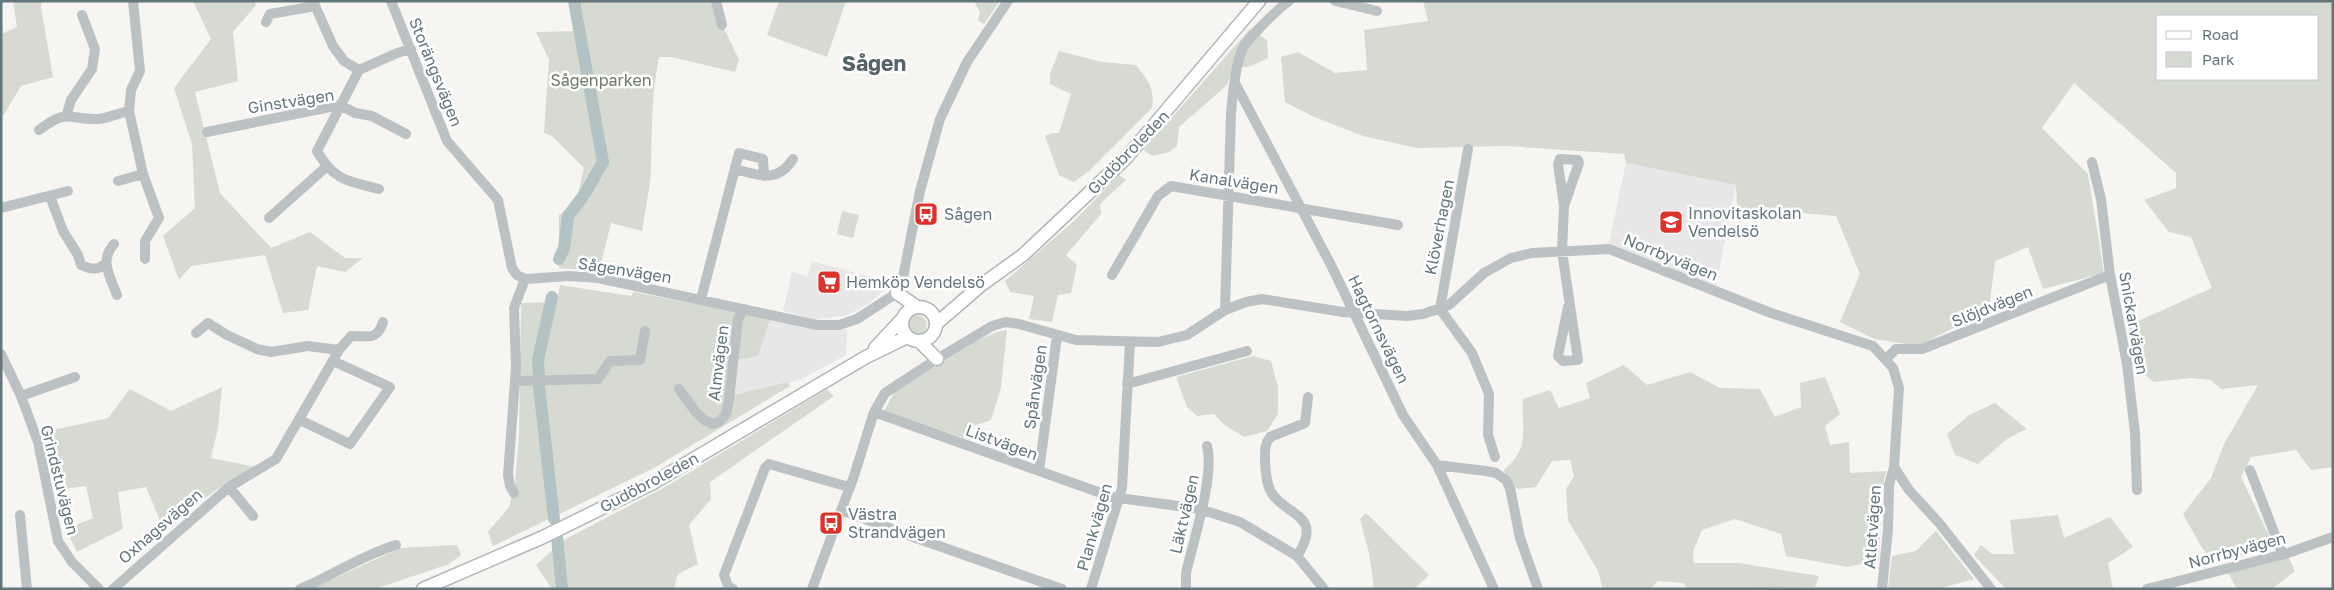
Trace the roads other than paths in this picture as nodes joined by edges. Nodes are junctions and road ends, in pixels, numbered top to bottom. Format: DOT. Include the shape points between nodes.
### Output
graph roads {
  1 [pos="133,1"];
  2 [pos="391,1"];
  3 [pos="716,1"];
  4 [pos="1008,1"];
  5 [pos="1259,1"];
  6 [pos="1289,1"];
  7 [pos="1335,1"];
  8 [pos="314,4"];
  9 [pos="1377,12"];
  10 [pos="82,15"];
  11 [pos="266,22"];
  12 [pos="722,25"];
  13 [pos="411,49"];
  14 [pos="359,70"];
  15 [pos="1235,83"];
  16 [pos="340,105"];
  17 [pos="129,111"];
  18 [pos="67,114"];
  19 [pos="39,130"];
  20 [pos="207,132"];
  21 [pos="406,134"];
  22 [pos="1468,149"];
  23 [pos="793,159"];
  24 [pos="2092,162"];
  25 [pos="326,167"];
  26 [pos="735,169"];
  27 [pos="143,174"];
  28 [pos="764,176"];
  29 [pos="118,180"];
  30 [pos="379,189"];
  31 [pos="68,191"];
  32 [pos="50,196"];
  33 [pos="1229,196"];
  34 [pos="1564,206"];
  35 [pos="1300,207"];
  36 [pos="1,208"];
  37 [pos="270,218"];
  38 [pos="1398,225"];
  39 [pos="114,244"];
  40 [pos="1562,251"];
  41 [pos="145,259"];
  42 [pos="106,264"];
  43 [pos="1112,275"];
  44 [pos="2110,275"];
  45 [pos="525,278"];
  46 [pos="980,286"];
  47 [pos="897,293"];
  48 [pos="117,296"];
  49 [pos="701,299"];
  50 [pos="917,307"];
  51 [pos="1568,307"];
  52 [pos="744,308"];
  53 [pos="1440,309"];
  54 [pos="1225,310"];
  55 [pos="930,311"];
  56 [pos="1354,312"];
  57 [pos="903,317"];
  58 [pos="383,322"];
  59 [pos="936,324"];
  60 [pos="645,331"];
  61 [pos="196,333"];
  62 [pos="1057,336"];
  63 [pos="919,338"];
  64 [pos="1130,342"];
  65 [pos="339,350"];
  66 [pos="1247,351"];
  67 [pos="1,354"];
  68 [pos="866,357"];
  69 [pos="937,359"];
  70 [pos="1886,359"];
  71 [pos="333,361"];
  72 [pos="75,377"];
  73 [pos="516,381"];
  74 [pos="1127,384"];
  75 [pos="680,389"];
  76 [pos="21,396"];
  77 [pos="1308,397"];
  78 [pos="874,412"];
  79 [pos="300,420"];
  80 [pos="1207,446"];
  81 [pos="1495,457"];
  82 [pos="1437,465"];
  83 [pos="1894,467"];
  84 [pos="2250,470"];
  85 [pos="1039,471"];
  86 [pos="229,487"];
  87 [pos="849,488"];
  88 [pos="2137,490"];
  89 [pos="514,493"];
  90 [pos="1120,499"];
  91 [pos="841,510"];
  92 [pos="1200,510"];
  93 [pos="20,515"];
  94 [pos="253,516"];
  95 [pos="2333,538"];
  96 [pos="396,545"];
  97 [pos="2282,553"];
  98 [pos="1296,556"];
  99 [pos="26,589"];
  100 [pos="99,589"];
  101 [pos="112,589"];
  102 [pos="300,589"];
  103 [pos="423,589"];
  104 [pos="733,589"];
  105 [pos="812,589"];
  106 [pos="1062,589"];
  107 [pos="1091,589"];
  108 [pos="1186,589"];
  109 [pos="1324,589"];
  110 [pos="1494,589"];
  111 [pos="1538,589"];
  112 [pos="1882,589"];
  113 [pos="1991,589"];
  114 [pos="2148,589"];
  1 -- 17 [label="street" via="140,71 131,90"];
  2 -- 13 [label="street, Storängsvägen"];
  3 -- 12 [label="street"];
  4 -- 47 [label="street" via="966,62 940,119"];
  5 -- 46 [label="main road, Gudöbroleden" via="1126,158 1023,255"];
  6 -- 15 [label="street" via="1243,47"];
  7 -- 9 [label="street"];
  8 -- 11 [label="street" via="270,14"];
  8 -- 14 [label="street" via="333,46 344,61"];
  10 -- 18 [label="street" via="95,49 88,75 71,100"];
  13 -- 14 [label="street"];
  13 -- 45 [label="street, Storängsvägen" via="448,141 498,200 512,268"];
  14 -- 16 [label="street"];
  15 -- 33 [label="street"];
  15 -- 35 [label="street, Hagtornsvägen"];
  16 -- 20 [label="street, Ginstvägen"];
  16 -- 21 [label="street, Ginstvägen" via="355,113 372,116"];
  16 -- 25 [label="street" via="317,151"];
  17 -- 18 [label="street" via="98,119"];
  17 -- 27 [label="street"];
  18 -- 19 [label="street"];
  22 -- 53 [label="street, Klöverhagen"];
  23 -- 28 [label="street" via="786,170"];
  24 -- 44 [label="street, Snickarvägen" via="2101,199"];
  25 -- 30 [label="street" via="344,180"];
  25 -- 37 [label="street"];
  26 -- 28 [label="street"];
  26 -- 28 [label="street" via="739,153 763,159"];
  26 -- 49 [label="street"];
  27 -- 29 [label="street"];
  27 -- 41 [label="street" via="160,218 145,240"];
  31 -- 32 [label="street"];
  32 -- 36 [label="street"];
  32 -- 42 [label="street" via="81,265 93,269"];
  33 -- 35 [label="street, Kanalvägen"];
  33 -- 43 [label="street, Kanalvägen" via="1171,186 1158,196"];
  33 -- 54 [label="street"];
  34 -- 40 [label="street"];
  35 -- 38 [label="street, Kanalvägen"];
  35 -- 56 [label="street, Hagtornsvägen"];
  39 -- 42 [label="street" via="106,252"];
  40 -- 51 [label="street"];
  40 -- 53 [label="street, Norrbyvägen" via="1504,261 1484,272 1460,297"];
  40 -- 70 [label="street, Norrbyvägen" via="1609,249 1770,313 1873,346"];
  42 -- 48 [label="street"];
  44 -- 70 [label="street, Slöjdvägen" via="1922,349 1896,349"];
  44 -- 88 [label="street, Snickarvägen" via="2127,364 2135,433"];
  45 -- 49 [label="street, Sågenvägen" via="598,278"];
  45 -- 73 [label="street" via="514,308"];
  46 -- 55 [label="main road, Gudöbroleden"];
  46 -- 59 [label="main road, Gudöbroleden"];
  47 -- 50 [label="main road"];
  47 -- 52 [label="street, Sågenvägen" via="857,319 839,325 817,325"];
  47 -- 57 [label="main road"];
  49 -- 52 [label="street, Sågenvägen"];
  50 -- 55 [label="main road"];
  50 -- 57 [label="main road"];
  52 -- 75 [label="street, Almvägen" via="738,320 729,400 723,420 713,424 704,420"];
  53 -- 56 [label="street, Norrbyvägen" via="1407,316"];
  53 -- 81 [label="street" via="1472,353 1489,394 1488,435"];
  54 -- 56 [label="street, Norrbyvägen" via="1262,299"];
  54 -- 64 [label="street, Norrbyvägen" via="1173,340"];
  55 -- 59 [label="main road"];
  56 -- 82 [label="street, Hagtornsvägen" via="1403,415"];
  57 -- 63 [label="main road" via="902,326"];
  57 -- 68 [label="main road, Gudöbroleden"];
  58 -- 65 [label="street, Oxhagsvägen" via="380,332 374,336 351,336"];
  59 -- 63 [label="main road"];
  60 -- 73 [label="street" via="640,360 612,360 598,379"];
  61 -- 65 [label="street" via="208,323 257,349 271,352 308,346"];
  62 -- 64 [label="street, Norrbyvägen"];
  62 -- 69 [label="street, Norrbyvägen" via="1006,322 992,326"];
  62 -- 85 [label="street, Spånvägen"];
  63 -- 68 [label="main road, Gudöbroleden"];
  63 -- 69 [label="main road"];
  64 -- 74 [label="street, Plankvägen"];
  65 -- 71 [label="street, Oxhagsvägen"];
  66 -- 74 [label="street"];
  67 -- 76 [label="street, Grindstuvägen"];
  68 -- 103 [label="main road, Gudöbroleden" via="653,482 541,538"];
  69 -- 78 [label="street, Norrbyvägen" via="885,393"];
  70 -- 83 [label="street, Norrbyvägen" via="1899,388"];
  71 -- 79 [label="street, Oxhagsvägen"];
  71 -- 79 [label="street" via="390,387 350,444"];
  72 -- 76 [label="street"];
  73 -- 89 [label="street" via="508,475"];
  74 -- 90 [label="street, Plankvägen"];
  76 -- 100 [label="street, Grindstuvägen" via="38,442 58,541 72,562"];
  77 -- 98 [label="street" via="1305,423 1270,437 1266,443 1266,481 1271,493 1301,518 1306,532 1303,546"];
  78 -- 85 [label="street, Listvägen"];
  78 -- 87 [label="street, Norrbyvägen"];
  79 -- 86 [label="street, Oxhagsvägen" via="276,458"];
  80 -- 92 [label="street, Läktvägen" via="1210,457 1208,476"];
  82 -- 110 [label="street, Hagtornsvägen"];
  82 -- 111 [label="street" via="1496,473 1506,480 1520,538"];
  83 -- 112 [label="street, Atletvägen" via="1889,485"];
  83 -- 113 [label="street" via="1909,490"];
  84 -- 97 [label="street"];
  85 -- 90 [label="street, Listvägen"];
  86 -- 94 [label="street"];
  86 -- 101 [label="street, Oxhagsvägen"];
  87 -- 91 [label="street, Norrbyvägen"];
  87 -- 104 [label="street" via="769,464 724,575 728,586"];
  90 -- 92 [label="street, Listvägen"];
  90 -- 107 [label="street, Plankvägen"];
  91 -- 105 [label="street, Norrbyvägen"];
  91 -- 106 [label="street"];
  92 -- 98 [label="street, Listvägen" via="1240,522"];
  92 -- 108 [label="street, Läktvägen" via="1186,573"];
  93 -- 99 [label="street"];
  95 -- 97 [label="street, Norrbyvägen"];
  96 -- 102 [label="street" via="347,564"];
  97 -- 114 [label="street, Norrbyvägen"];
  98 -- 109 [label="street, Listvägen"];
}
